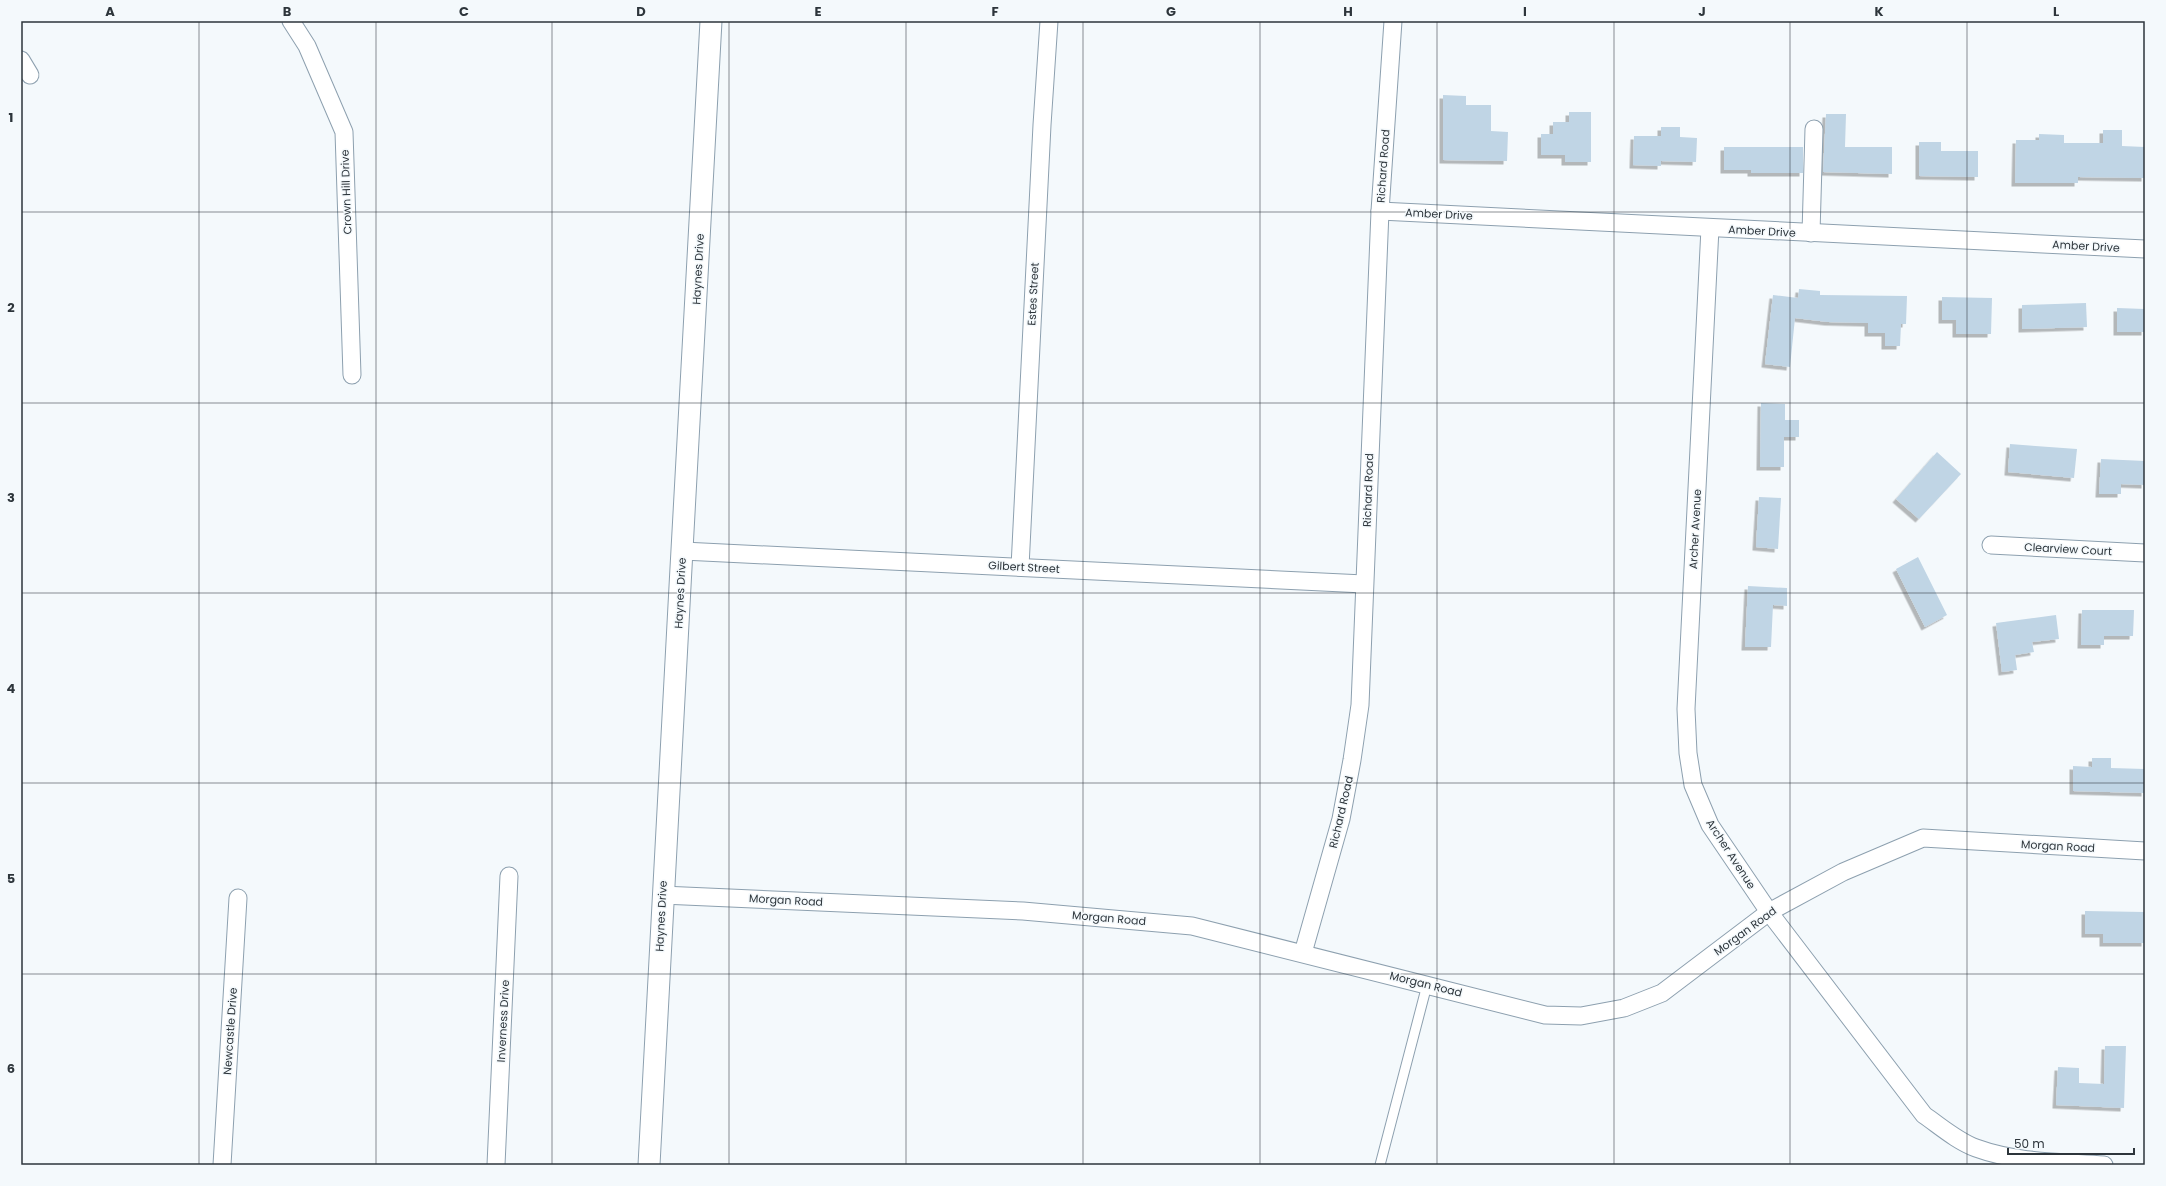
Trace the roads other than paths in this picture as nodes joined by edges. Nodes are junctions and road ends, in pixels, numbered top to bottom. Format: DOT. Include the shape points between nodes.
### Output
graph roads {
  1 [pos="291,21"];
  2 [pos="711,21"];
  3 [pos="1049,21"];
  4 [pos="1393,21"];
  5 [pos="21,60"];
  6 [pos="30,75"];
  7 [pos="1814,129"];
  8 [pos="1380,211"];
  9 [pos="1710,228"];
  10 [pos="1811,233"];
  11 [pos="2145,249"];
  12 [pos="352,375"];
  13 [pos="1991,545"];
  14 [pos="683,551"];
  15 [pos="2145,553"];
  16 [pos="1020,567"];
  17 [pos="1364,584"];
  18 [pos="2145,851"];
  19 [pos="509,876"];
  20 [pos="662,894"];
  21 [pos="238,898"];
  22 [pos="1769,912"];
  23 [pos="1302,953"];
  24 [pos="1426,985"];
  25 [pos="222,1165"];
  26 [pos="496,1165"];
  27 [pos="649,1165"];
  28 [pos="1380,1165"];
  29 [pos="2104,1165"];
  1 -- 12 [label="street, Crown Hill Drive" via="306,46 344,132"];
  2 -- 14 [label="street, Haynes Drive"];
  3 -- 16 [label="street, Estes Street"];
  4 -- 8 [label="street, Richard Road"];
  5 -- 6 [label="street"];
  7 -- 10 [label="street"];
  8 -- 9 [label="street, Amber Drive"];
  8 -- 17 [label="street, Richard Road"];
  9 -- 10 [label="street, Amber Drive"];
  9 -- 22 [label="street, Archer Avenue" via="1686,709 1688,753 1693,785 1710,825"];
  10 -- 11 [label="street, Amber Drive"];
  13 -- 15 [label="street, Clearview Court"];
  14 -- 16 [label="street, Gilbert Street"];
  14 -- 20 [label="street, Haynes Drive"];
  16 -- 17 [label="street, Gilbert Street"];
  17 -- 23 [label="street, Richard Road" via="1360,705 1352,760 1341,819"];
  18 -- 22 [label="street, Morgan Road" via="1923,838 1843,872"];
  19 -- 26 [label="street, Inverness Drive"];
  20 -- 23 [label="street, Morgan Road" via="1023,911 1192,926"];
  20 -- 27 [label="street, Haynes Drive"];
  21 -- 25 [label="street, Newcastle Drive"];
  22 -- 24 [label="street, Morgan Road" via="1662,993 1624,1008 1581,1016 1545,1015"];
  22 -- 29 [label="street, Archer Avenue" via="1924,1115 1976,1148 2019,1159"];
  23 -- 24 [label="street, Morgan Road"];
  24 -- 28 [label="lane"];
}
